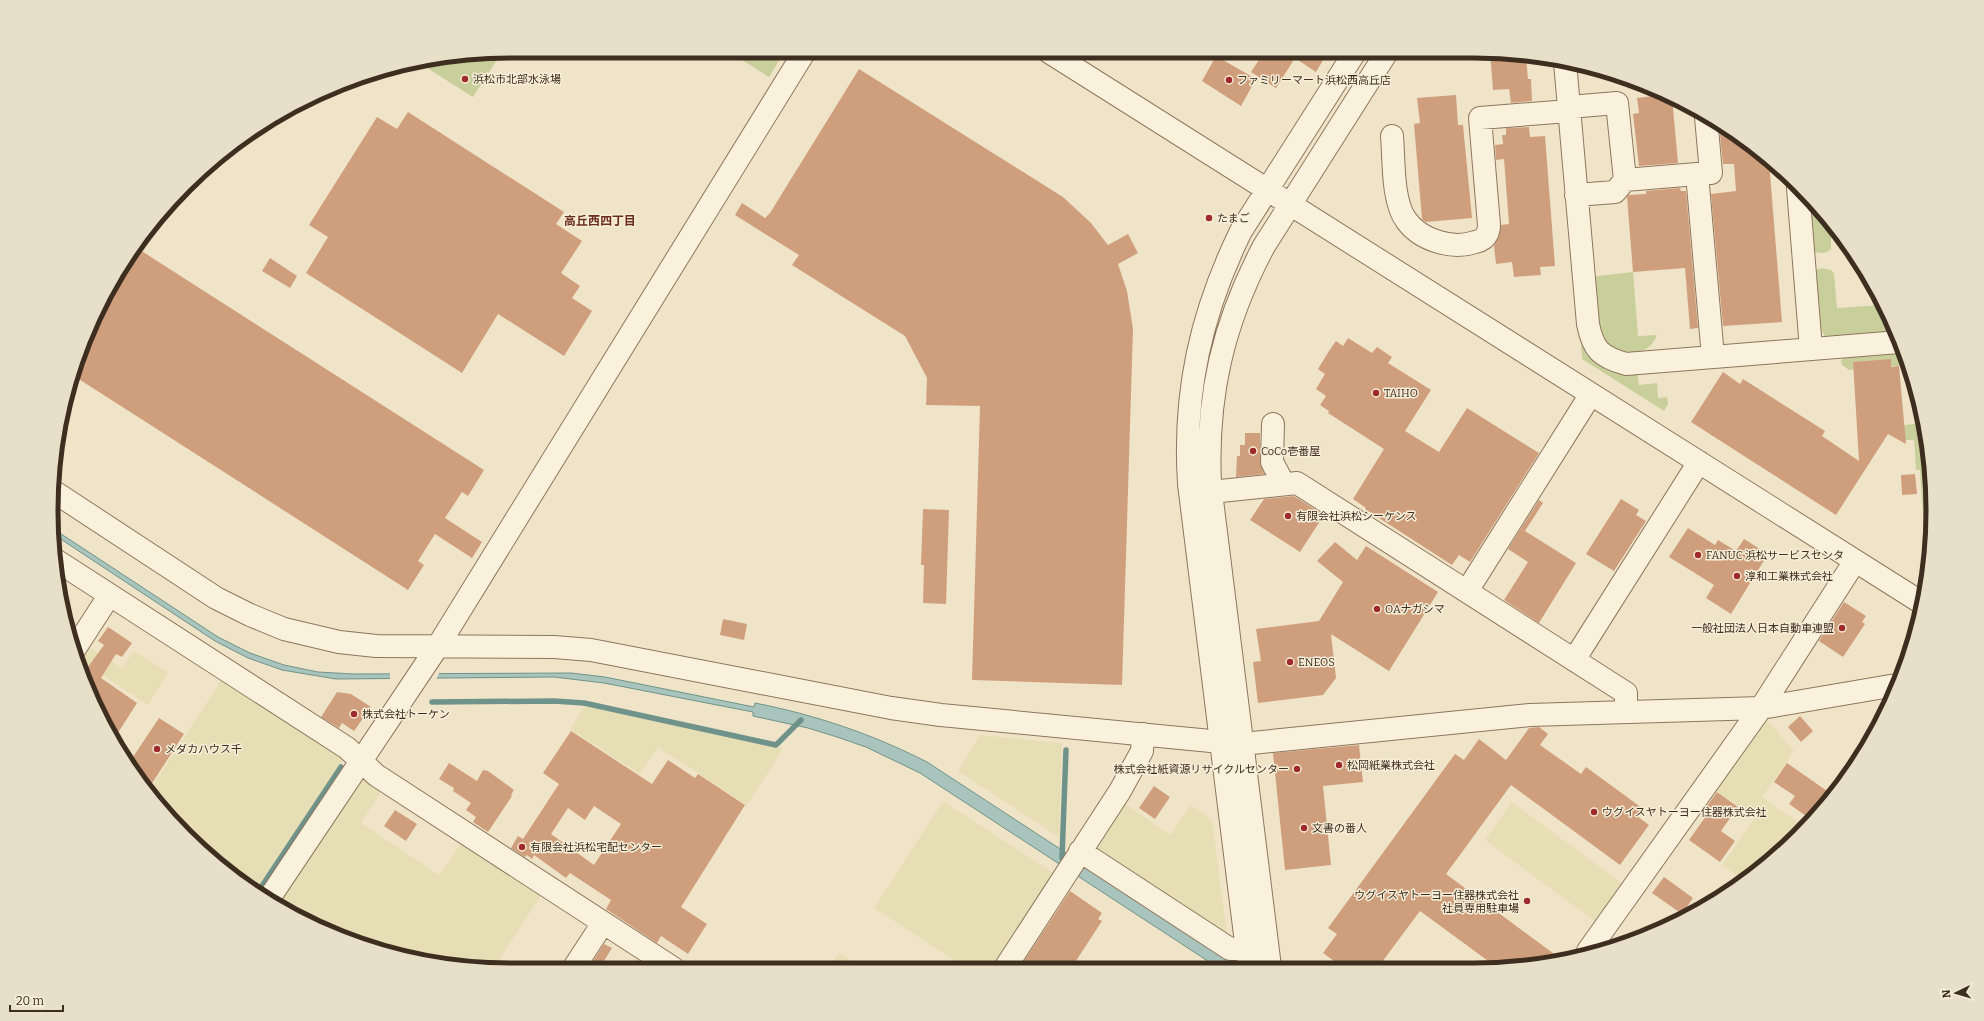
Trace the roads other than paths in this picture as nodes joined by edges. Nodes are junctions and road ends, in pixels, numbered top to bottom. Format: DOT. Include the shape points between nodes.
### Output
graph roads {
  1 [pos="801,58"];
  2 [pos="1059,58"];
  3 [pos="1351,58"];
  4 [pos="1383,58"];
  5 [pos="1565,68"];
  6 [pos="1569,109"];
  7 [pos="1707,123"];
  8 [pos="1392,136"];
  9 [pos="1697,174"];
  10 [pos="1625,180"];
  11 [pos="1268,189"];
  12 [pos="1576,195"];
  13 [pos="1799,197"];
  14 [pos="1291,204"];
  15 [pos="1894,342"];
  16 [pos="1811,349"];
  17 [pos="1713,357"];
  18 [pos="1591,394"];
  19 [pos="1273,424"];
  20 [pos="1699,462"];
  21 [pos="1280,477"];
  22 [pos="1211,492"];
  23 [pos="59,495"];
  24 [pos="1855,561"];
  25 [pos="61,564"];
  26 [pos="1467,591"];
  27 [pos="109,596"];
  28 [pos="1917,600"];
  29 [pos="78,644"];
  30 [pos="438,646"];
  31 [pos="1574,660"];
  32 [pos="1891,686"];
  33 [pos="1760,708"];
  34 [pos="1626,712"];
  35 [pos="1143,734"];
  36 [pos="1221,742"];
  37 [pos="1242,744"];
  38 [pos="361,761"];
  39 [pos="1079,852"];
  40 [pos="272,895"];
  41 [pos="603,923"];
  42 [pos="1590,948"];
  43 [pos="1248,960"];
  44 [pos="577,963"];
  45 [pos="665,963"];
  46 [pos="1008,963"];
  47 [pos="1269,963"];
  1 -- 30 [label="street"];
  2 -- 11 [label="street"];
  3 -- 11 [label="street"];
  4 -- 14 [label="street"];
  5 -- 6 [label="street"];
  6 -- 8 [label="street" via="1480,113 1489,225 1487,235 1482,240 1470,244 1441,244 1416,230 1405,220 1396,195"];
  6 -- 10 [label="street" via="1617,103"];
  6 -- 12 [label="street"];
  7 -- 9 [label="street" via="1711,173"];
  9 -- 10 [label="street"];
  9 -- 17 [label="street"];
  10 -- 12 [label="street" via="1615,192"];
  11 -- 14 [label="street"];
  11 -- 36 [label="street" via="1241,231 1217,284 1200,340 1190,397 1187,455 1189,484"];
  12 -- 17 [label="street" via="1588,324 1591,340 1601,354 1626,364"];
  13 -- 16 [label="street"];
  14 -- 18 [label="street"];
  14 -- 22 [label="street" via="1251,270 1232,314 1222,347 1210,414 1208,456"];
  15 -- 16 [label="street"];
  16 -- 17 [label="street"];
  18 -- 20 [label="street"];
  18 -- 26 [label="street"];
  19 -- 21 [label="street" via="1272,462"];
  20 -- 24 [label="street"];
  20 -- 31 [label="street"];
  22 -- 26 [label="street" via="1297,483"];
  22 -- 37 [label="street"];
  23 -- 30 [label="street" via="216,598 267,623 339,642 376,646"];
  24 -- 28 [label="street"];
  24 -- 33 [label="street"];
  25 -- 27 [label="street"];
  26 -- 31 [label="street"];
  27 -- 29 [label="street"];
  27 -- 38 [label="street" via="347,748"];
  30 -- 35 [label="street" via="554,647 591,650 908,711"];
  30 -- 38 [label="street"];
  31 -- 34 [label="street" via="1626,692"];
  32 -- 33 [label="street"];
  33 -- 34 [label="street"];
  33 -- 42 [label="street"];
  34 -- 37 [label="street" via="1530,715"];
  35 -- 36 [label="street"];
  35 -- 39 [label="street" via="1142,750 1120,791"];
  36 -- 37 [label="street"];
  36 -- 43 [label="street"];
  37 -- 47 [label="street"];
  38 -- 40 [label="street"];
  38 -- 41 [label="street" via="376,775"];
  39 -- 43 [label="street"];
  39 -- 46 [label="street"];
  41 -- 44 [label="street"];
  41 -- 45 [label="street"];
}
